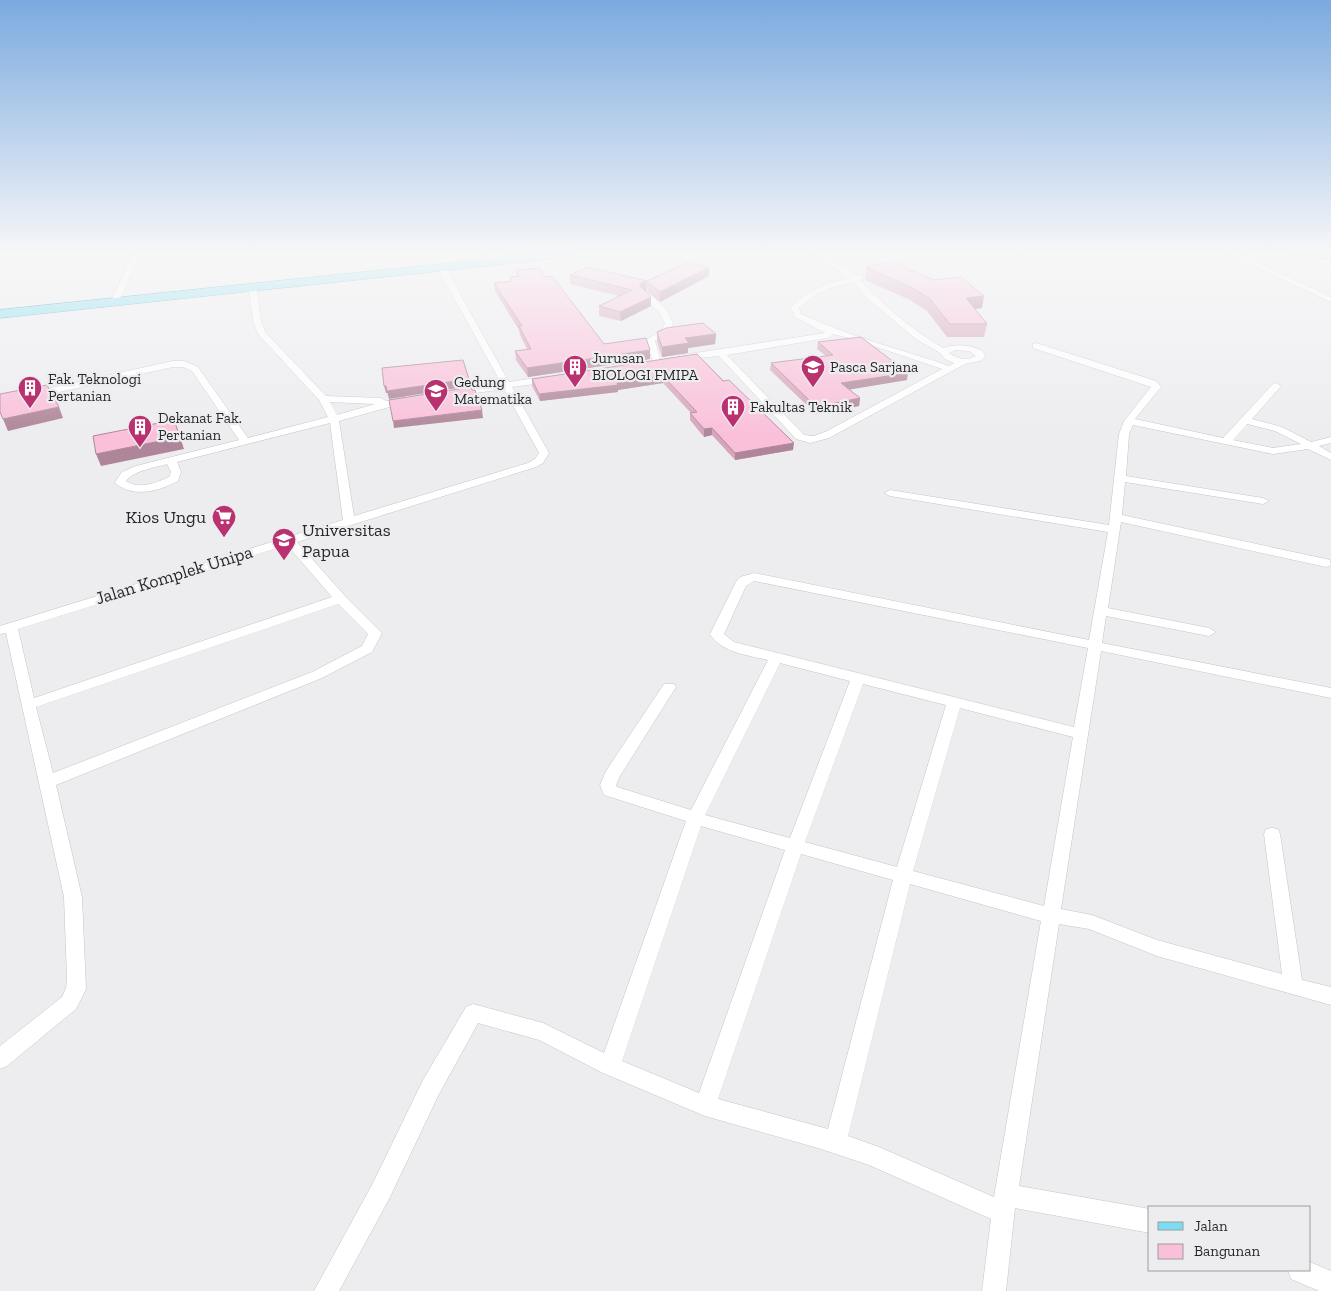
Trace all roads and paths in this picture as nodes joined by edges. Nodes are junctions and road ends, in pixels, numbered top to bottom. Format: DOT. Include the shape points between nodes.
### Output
graph roads {
  1 [pos="257,314"];
  2 [pos="467,314"];
  3 [pos="664,314"];
  4 [pos="798,314"];
  5 [pos="896,314"];
  6 [pos="831,331"];
  7 [pos="1036,346"];
  8 [pos="947,350"];
  9 [pos="721,353"];
  10 [pos="964,361"];
  11 [pos="950,369"];
  12 [pos="564,376"];
  13 [pos="507,385"];
  14 [pos="1276,386"];
  15 [pos="440,395"];
  16 [pos="420,398"];
  17 [pos="323,399"];
  18 [pos="0,402"];
  19 [pos="391,402"];
  20 [pos="334,419"];
  21 [pos="1129,421"];
  22 [pos="1244,421"];
  23 [pos="1331,440"];
  24 [pos="246,441"];
  25 [pos="1226,442"];
  26 [pos="1308,446"];
  27 [pos="1331,457"];
  28 [pos="171,460"];
  29 [pos="1120,478"];
  30 [pos="890,493"];
  31 [pos="1263,501"];
  32 [pos="349,521"];
  33 [pos="1115,523"];
  34 [pos="289,540"];
  35 [pos="1326,562"];
  36 [pos="340,599"];
  37 [pos="1101,611"];
  38 [pos="6,628"];
  39 [pos="1210,632"];
  40 [pos="1095,646"];
  41 [pos="776,658"];
  42 [pos="858,678"];
  43 [pos="669,687"];
  44 [pos="1331,693"];
  45 [pos="954,702"];
  46 [pos="28,705"];
  47 [pos="1081,734"];
  48 [pos="47,782"];
  49 [pos="695,818"];
  50 [pos="1272,834"];
  51 [pos="795,846"];
  52 [pos="903,875"];
  53 [pos="1052,916"];
  54 [pos="1293,986"];
  55 [pos="1331,996"];
  56 [pos="0,1059"];
  57 [pos="610,1066"];
  58 [pos="705,1106"];
  59 [pos="835,1143"];
  60 [pos="1005,1204"];
  61 [pos="1148,1221"];
  62 [pos="1302,1271"];
  63 [pos="1331,1284"];
  64 [pos="326,1291"];
  65 [pos="994,1291"];
  1 -- 17 [label="street" via="262,334"];
  2 -- 13 [label="street, Jalan Komplek Unipa"];
  3 -- 9 [label="street" via="669,327 665,333 650,340 662,361"];
  4 -- 6 [label="street"];
  5 -- 8 [label="street"];
  6 -- 9 [label="street" via="823,337"];
  6 -- 11 [label="street"];
  7 -- 21 [label="street" via="1156,385"];
  8 -- 10 [label="street" via="949,358"];
  8 -- 10 [label="street" via="971,349 981,355 977,360"];
  9 -- 11 [label="street" via="800,437 808,440 840,428"];
  10 -- 11 [label="street"];
  12 -- 13 [label="street"];
  13 -- 15 [label="street"];
  13 -- 32 [label="street, Jalan Komplek Unipa" via="544,453 539,461"];
  14 -- 22 [label="street"];
  16 -- 19 [label="street"];
  17 -- 19 [label="street"];
  17 -- 20 [label="street"];
  18 -- 24 [label="street" via="184,364 195,369"];
  19 -- 20 [label="street"];
  20 -- 24 [label="street"];
  20 -- 32 [label="street"];
  21 -- 25 [label="street"];
  21 -- 29 [label="street" via="1124,434"];
  22 -- 25 [label="street"];
  22 -- 26 [label="street" via="1272,425"];
  23 -- 26 [label="street"];
  24 -- 28 [label="street"];
  25 -- 26 [label="street" via="1273,451"];
  26 -- 27 [label="street"];
  29 -- 31 [label="street"];
  29 -- 33 [label="street"];
  30 -- 33 [label="street"];
  32 -- 34 [label="street, Jalan Komplek Unipa"];
  33 -- 35 [label="street"];
  33 -- 37 [label="street"];
  34 -- 36 [label="street"];
  34 -- 38 [label="street, Jalan Komplek Unipa"];
  36 -- 46 [label="street"];
  36 -- 48 [label="street" via="375,632 367,648 317,675"];
  37 -- 39 [label="street"];
  37 -- 40 [label="street"];
  38 -- 46 [label="street"];
  40 -- 41 [label="street" via="747,578 740,585 717,634 726,644"];
  40 -- 44 [label="street"];
  40 -- 47 [label="street"];
  41 -- 42 [label="street"];
  41 -- 49 [label="street"];
  42 -- 45 [label="street"];
  42 -- 51 [label="street"];
  43 -- 49 [label="street" via="608,785 610,791 617,795"];
  45 -- 47 [label="street"];
  45 -- 52 [label="street"];
  46 -- 48 [label="street"];
  47 -- 53 [label="street"];
  48 -- 56 [label="street" via="73,897 76,989 59,1013"];
  49 -- 51 [label="street"];
  49 -- 57 [label="street"];
  50 -- 54 [label="street"];
  51 -- 52 [label="street"];
  51 -- 58 [label="street"];
  52 -- 53 [label="street"];
  52 -- 59 [label="street"];
  53 -- 54 [label="street" via="1082,918 1156,948"];
  53 -- 60 [label="street"];
  54 -- 55 [label="street"];
  57 -- 58 [label="street"];
  57 -- 64 [label="street" via="543,1032 473,1013 431,1087"];
  58 -- 59 [label="street"];
  59 -- 60 [label="street"];
  60 -- 61 [label="street"];
  60 -- 65 [label="street"];
  62 -- 63 [label="street"];
}
